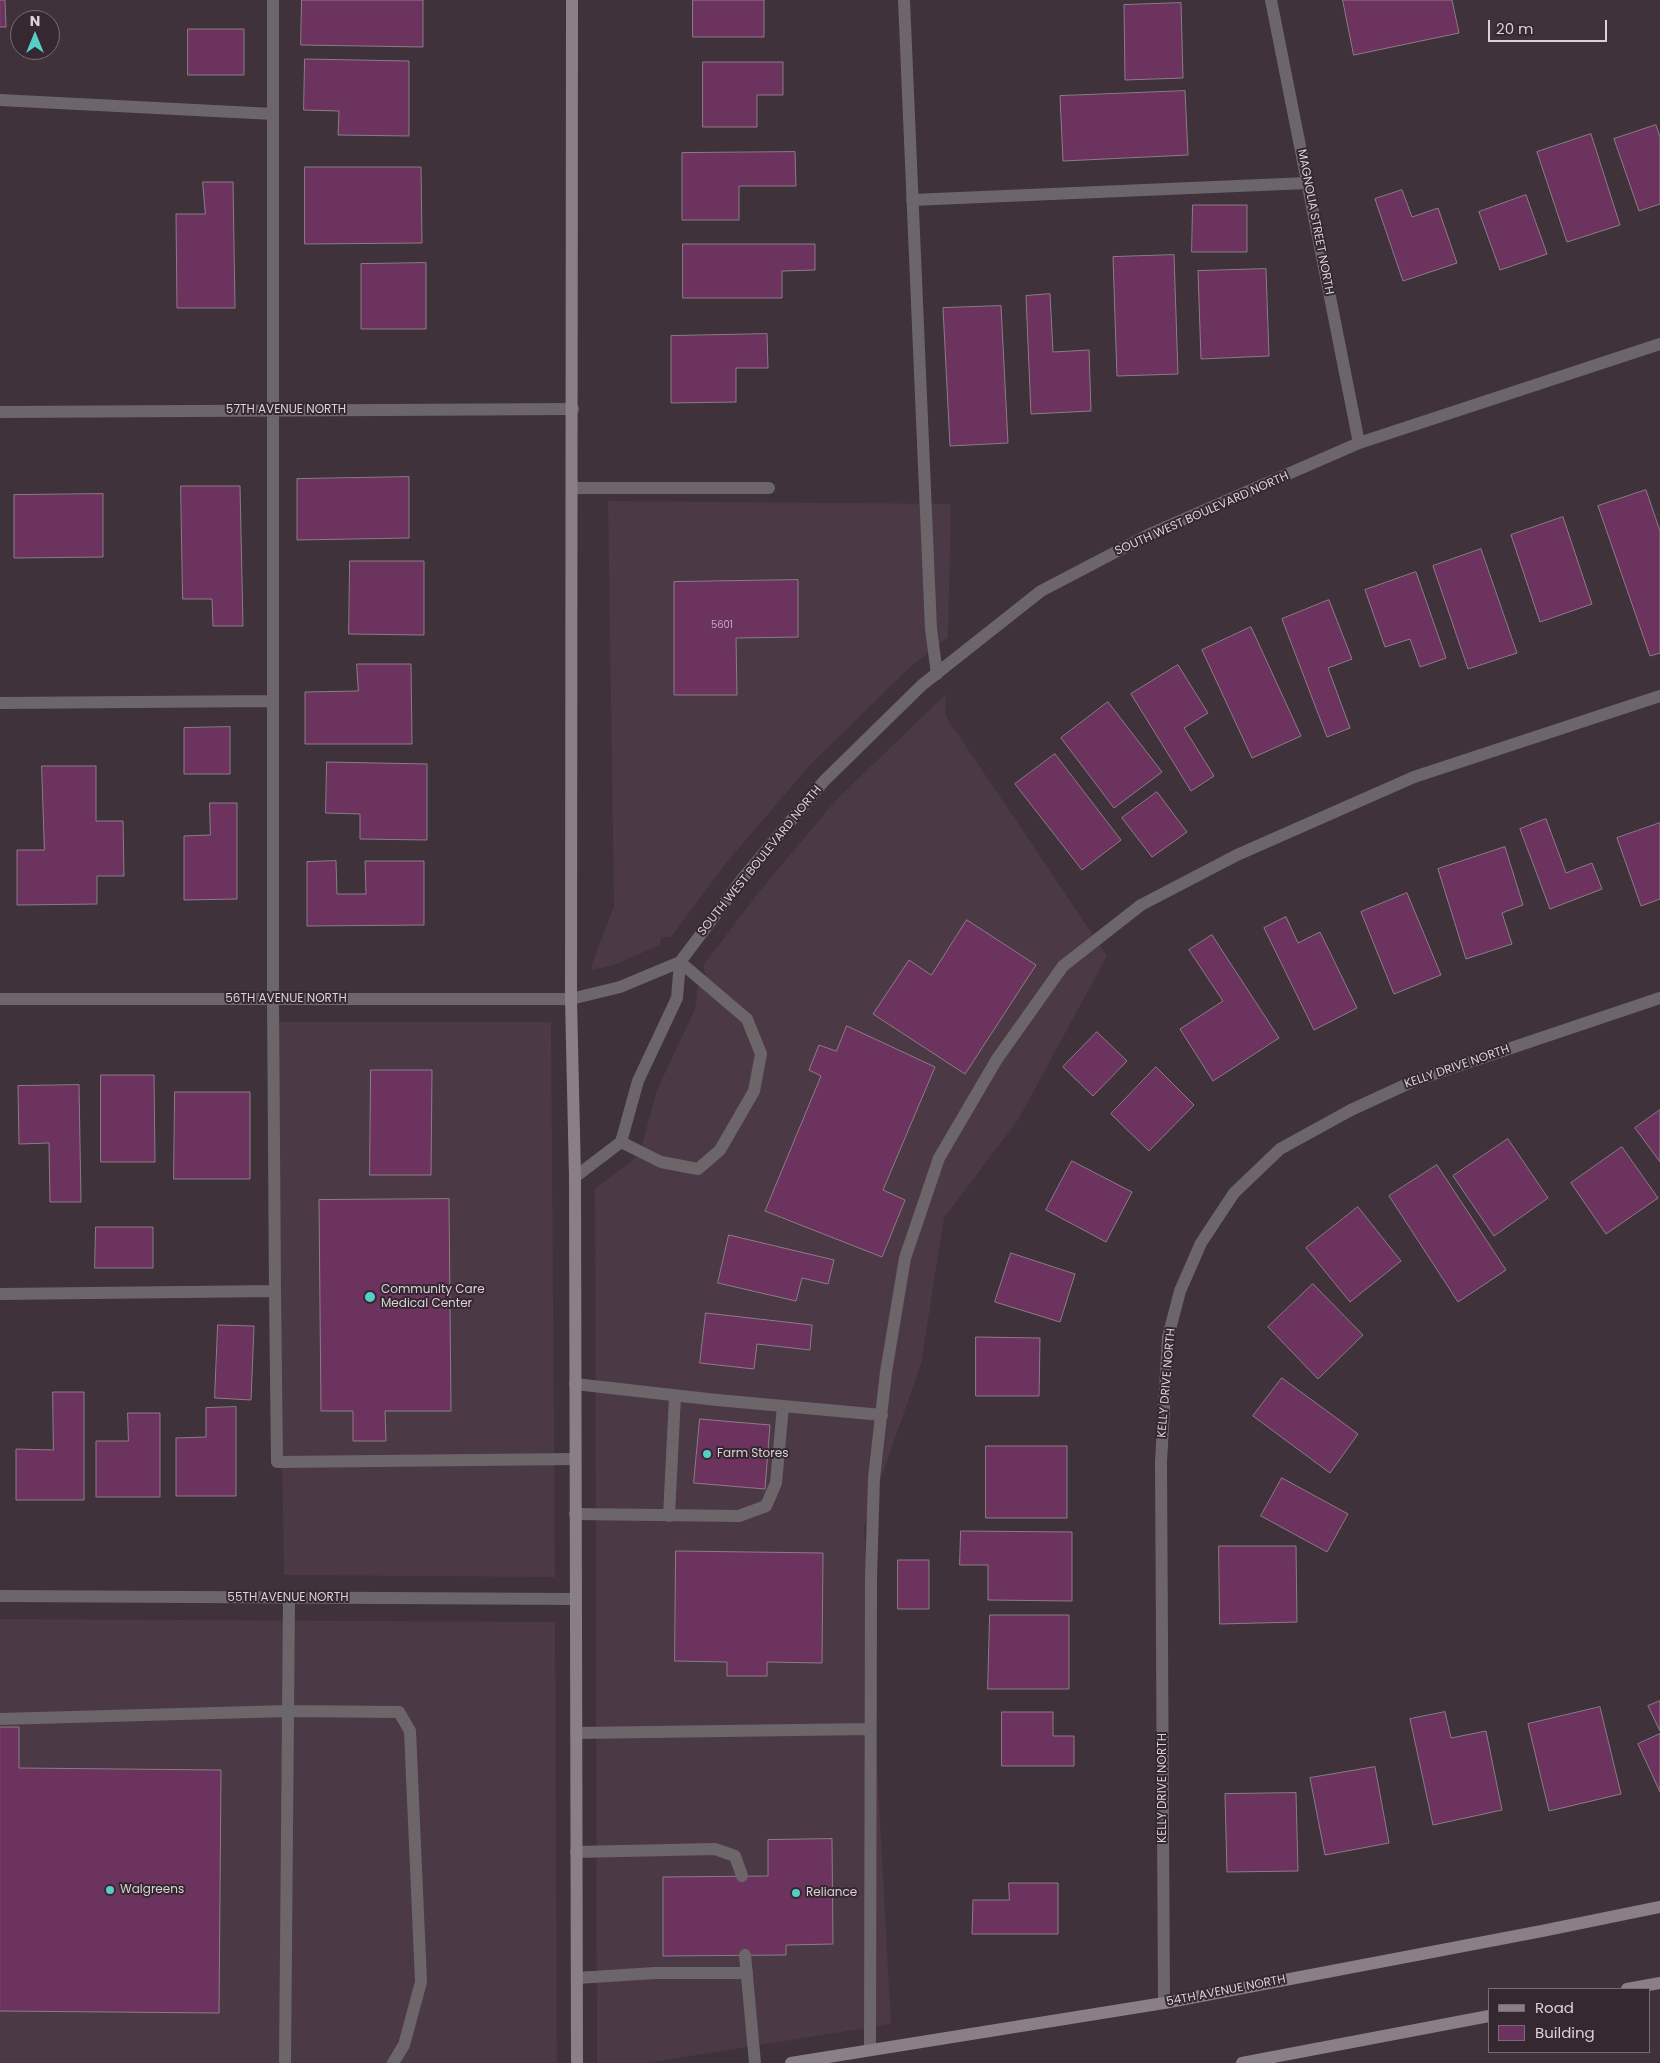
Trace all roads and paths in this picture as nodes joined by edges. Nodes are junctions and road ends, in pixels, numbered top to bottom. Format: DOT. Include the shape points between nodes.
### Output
graph roads {
  1 [pos="273,0"];
  2 [pos="572,0"];
  3 [pos="904,0"];
  4 [pos="1271,0"];
  5 [pos="0,100"];
  6 [pos="273,114"];
  7 [pos="1307,183"];
  8 [pos="912,200"];
  9 [pos="1660,344"];
  10 [pos="573,409"];
  11 [pos="273,410"];
  12 [pos="0,412"];
  13 [pos="1359,443"];
  14 [pos="573,488"];
  15 [pos="769,488"];
  16 [pos="937,674"];
  17 [pos="1660,696"];
  18 [pos="0,702"];
  19 [pos="273,702"];
  20 [pos="680,962"];
  21 [pos="1660,998"];
  22 [pos="0,999"];
  23 [pos="273,999"];
  24 [pos="571,999"];
  25 [pos="621,1142"];
  26 [pos="575,1177"];
  27 [pos="275,1291"];
  28 [pos="0,1294"];
  29 [pos="575,1384"];
  30 [pos="675,1396"];
  31 [pos="783,1406"];
  32 [pos="882,1415"];
  33 [pos="575,1458"];
  34 [pos="575,1514"];
  35 [pos="668,1516"];
  36 [pos="0,1596"];
  37 [pos="289,1598"];
  38 [pos="575,1600"];
  39 [pos="288,1711"];
  40 [pos="0,1720"];
  41 [pos="870,1729"];
  42 [pos="576,1733"];
  43 [pos="576,1852"];
  44 [pos="742,1876"];
  45 [pos="1660,1907"];
  46 [pos="745,1955"];
  47 [pos="747,1973"];
  48 [pos="577,1978"];
  49 [pos="1660,1983"];
  50 [pos="1632,1988"];
  51 [pos="1164,2003"];
  52 [pos="1488,2016"];
  53 [pos="870,2050"];
  54 [pos="285,2063"];
  55 [pos="393,2063"];
  56 [pos="577,2063"];
  57 [pos="755,2063"];
  58 [pos="790,2063"];
  59 [pos="1242,2063"];
  1 -- 6 [label="street"];
  2 -- 10 [label="main road"];
  3 -- 8 [label="street"];
  4 -- 7 [label="street, MAGNOLIA STREET NORTH"];
  5 -- 6 [label="street"];
  6 -- 11 [label="street"];
  7 -- 8 [label="street"];
  7 -- 13 [label="street, MAGNOLIA STREET NORTH"];
  8 -- 16 [label="street" via="931,629"];
  9 -- 13 [label="street, SOUTH WEST BOULEVARD NORTH"];
  10 -- 11 [label="street, 57TH AVENUE NORTH"];
  10 -- 14 [label="main road"];
  11 -- 12 [label="street, 57TH AVENUE NORTH"];
  11 -- 19 [label="street"];
  13 -- 16 [label="street, SOUTH WEST BOULEVARD NORTH" via="1150,534 1042,591"];
  14 -- 15 [label="street"];
  14 -- 24 [label="main road"];
  16 -- 20 [label="street, SOUTH WEST BOULEVARD NORTH" via="824,782 742,878"];
  17 -- 32 [label="street" via="1414,777 1237,855 1141,905 1063,966 997,1059 939,1158 905,1258"];
  18 -- 19 [label="street"];
  19 -- 23 [label="street"];
  20 -- 24 [label="street" via="620,987"];
  20 -- 25 [label="street" via="677,998 638,1081"];
  20 -- 25 [label="street" via="747,1019 761,1054 754,1092 720,1150 698,1169 661,1162"];
  21 -- 51 [label="street, KELLY DRIVE NORTH" via="1416,1080 1351,1110 1280,1148 1234,1193 1201,1243 1180,1291 1168,1337 1161,1462"];
  22 -- 23 [label="street, 56TH AVENUE NORTH"];
  23 -- 24 [label="street, 56TH AVENUE NORTH"];
  23 -- 27 [label="street"];
  24 -- 26 [label="main road"];
  25 -- 26 [label="street"];
  26 -- 29 [label="main road"];
  27 -- 28 [label="street"];
  27 -- 33 [label="street" via="277,1462"];
  29 -- 30 [label="street"];
  29 -- 33 [label="main road"];
  30 -- 31 [label="street"];
  30 -- 35 [label="street"];
  31 -- 32 [label="street"];
  31 -- 35 [label="street" via="776,1483 766,1506 739,1516"];
  32 -- 41 [label="street" via="874,1488"];
  33 -- 34 [label="main road"];
  34 -- 35 [label="street"];
  34 -- 38 [label="main road"];
  36 -- 37 [label="street, 55TH AVENUE NORTH"];
  37 -- 38 [label="street, 55TH AVENUE NORTH"];
  37 -- 39 [label="street"];
  38 -- 42 [label="main road"];
  39 -- 40 [label="street"];
  39 -- 54 [label="street"];
  39 -- 55 [label="street" via="399,1712 410,1731 421,1982 404,2045"];
  41 -- 42 [label="street"];
  41 -- 53 [label="street"];
  42 -- 43 [label="main road"];
  43 -- 44 [label="street" via="715,1849 735,1856"];
  43 -- 48 [label="main road"];
  45 -- 51 [label="main road, 54TH AVENUE NORTH"];
  46 -- 47 [label="street"];
  47 -- 48 [label="street" via="655,1973"];
  47 -- 57 [label="street"];
  48 -- 56 [label="main road"];
  49 -- 50 [label="main road"];
  51 -- 53 [label="main road, 54TH AVENUE NORTH"];
  52 -- 59 [label="main road"];
  53 -- 58 [label="main road, 54TH AVENUE NORTH"];
}
